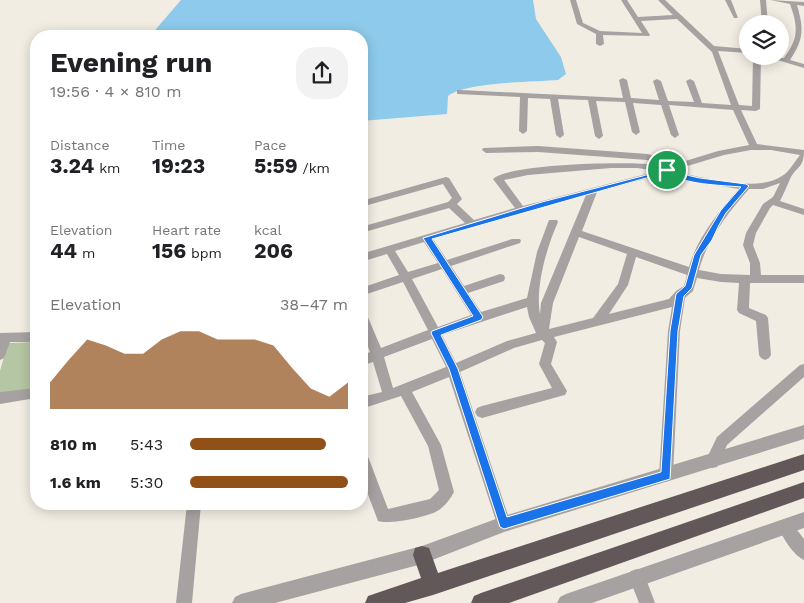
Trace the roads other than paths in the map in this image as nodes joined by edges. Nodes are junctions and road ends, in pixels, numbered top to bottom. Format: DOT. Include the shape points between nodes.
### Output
graph roads {
  1 [pos="573,0"];
  2 [pos="624,0"];
  3 [pos="661,0"];
  4 [pos="728,0"];
  5 [pos="763,0"];
  6 [pos="773,0"];
  7 [pos="793,3"];
  8 [pos="804,4"];
  9 [pos="764,15"];
  10 [pos="736,16"];
  11 [pos="677,17"];
  12 [pos="636,19"];
  13 [pos="599,33"];
  14 [pos="600,44"];
  15 [pos="712,48"];
  16 [pos="739,50"];
  17 [pos="789,58"];
  18 [pos="789,62"];
  19 [pos="756,65"];
  20 [pos="804,66"];
  21 [pos="623,80"];
  22 [pos="657,81"];
  23 [pos="690,81"];
  24 [pos="460,92"];
  25 [pos="524,95"];
  26 [pos="554,96"];
  27 [pos="592,98"];
  28 [pos="628,100"];
  29 [pos="663,103"];
  30 [pos="699,105"];
  31 [pos="736,108"];
  32 [pos="523,131"];
  33 [pos="636,132"];
  34 [pos="674,135"];
  35 [pos="560,136"];
  36 [pos="599,136"];
  37 [pos="754,147"];
  38 [pos="486,150"];
  39 [pos="804,155"];
  40 [pos="667,170"];
  41 [pos="786,178"];
  42 [pos="746,186"];
  43 [pos="593,190"];
  44 [pos="368,202"];
  45 [pos="772,202"];
  46 [pos="451,204"];
  47 [pos="521,210"];
  48 [pos="804,212"];
  49 [pos="553,222"];
  50 [pos="472,224"];
  51 [pos="368,228"];
  52 [pos="575,232"];
  53 [pos="427,238"];
  54 [pos="516,241"];
  55 [pos="389,249"];
  56 [pos="632,253"];
  57 [pos="368,256"];
  58 [pos="444,265"];
  59 [pos="694,273"];
  60 [pos="406,278"];
  61 [pos="500,278"];
  62 [pos="804,279"];
  63 [pos="751,280"];
  64 [pos="368,290"];
  65 [pos="461,291"];
  66 [pos="680,294"];
  67 [pos="531,302"];
  68 [pos="478,317"];
  69 [pos="598,320"];
  70 [pos="368,329"];
  71 [pos="436,333"];
  72 [pos="542,334"];
  73 [pos="30,337"];
  74 [pos="3,338"];
  75 [pos="0,355"];
  76 [pos="377,355"];
  77 [pos="765,355"];
  78 [pos="368,358"];
  79 [pos="453,369"];
  80 [pos="804,369"];
  81 [pos="404,389"];
  82 [pos="30,394"];
  83 [pos="389,395"];
  84 [pos="0,398"];
  85 [pos="368,401"];
  86 [pos="482,412"];
  87 [pos="804,432"];
  88 [pos="712,462"];
  89 [pos="804,462"];
  90 [pos="368,475"];
  91 [pos="666,476"];
  92 [pos="804,490"];
  93 [pos="193,510"];
  94 [pos="804,520"];
  95 [pos="504,524"];
  96 [pos="785,526"];
  97 [pos="804,552"];
  98 [pos="422,555"];
  99 [pos="637,577"];
  100 [pos="433,585"];
  101 [pos="184,603"];
  102 [pos="241,603"];
  103 [pos="376,603"];
  104 [pos="481,603"];
  105 [pos="566,603"];
  106 [pos="647,603"];
  1 -- 13 [label="street" via="580,24"];
  2 -- 12 [label="street"];
  3 -- 11 [label="street"];
  4 -- 10 [label="street"];
  5 -- 9 [label="street"];
  6 -- 7 [label="street"];
  7 -- 8 [label="street"];
  7 -- 17 [label="street" via="803,37"];
  11 -- 12 [label="street"];
  11 -- 15 [label="street"];
  12 -- 13 [label="street" via="647,35"];
  13 -- 14 [label="street"];
  15 -- 16 [label="street"];
  15 -- 31 [label="street"];
  18 -- 20 [label="street"];
  19 -- 31 [label="street" via="756,109"];
  21 -- 28 [label="street"];
  22 -- 29 [label="street"];
  23 -- 30 [label="street"];
  24 -- 25 [label="street"];
  25 -- 26 [label="street"];
  25 -- 32 [label="street"];
  26 -- 27 [label="street"];
  26 -- 35 [label="street"];
  27 -- 28 [label="street"];
  27 -- 36 [label="street"];
  28 -- 29 [label="street"];
  28 -- 33 [label="street"];
  29 -- 30 [label="street"];
  29 -- 34 [label="street"];
  30 -- 31 [label="street"];
  31 -- 37 [label="street"];
  37 -- 39 [label="street"];
  37 -- 40 [label="street" via="706,157"];
  38 -- 40 [label="street" via="538,149 648,157 657,160"];
  39 -- 41 [label="street"];
  40 -- 42 [label="street" via="675,175"];
  40 -- 43 [label="street"];
  40 -- 47 [label="street" via="617,164 528,172 498,179"];
  41 -- 42 [label="street" via="763,186"];
  41 -- 45 [label="street"];
  42 -- 59 [label="street" via="715,225 698,255"];
  43 -- 47 [label="street"];
  43 -- 52 [label="street"];
  44 -- 46 [label="street" via="446,180 457,199"];
  45 -- 48 [label="street"];
  45 -- 63 [label="street" via="755,222 748,245 754,263"];
  46 -- 50 [label="street"];
  46 -- 51 [label="street"];
  47 -- 50 [label="street"];
  49 -- 67 [label="street" via="540,252"];
  50 -- 53 [label="street"];
  52 -- 56 [label="street"];
  52 -- 72 [label="street" via="547,303"];
  53 -- 55 [label="street"];
  53 -- 58 [label="street"];
  54 -- 58 [label="street"];
  55 -- 57 [label="street"];
  55 -- 60 [label="street"];
  56 -- 59 [label="street"];
  56 -- 69 [label="street" via="623,285"];
  58 -- 60 [label="street"];
  58 -- 65 [label="street"];
  59 -- 63 [label="street"];
  59 -- 66 [label="street" via="688,288"];
  60 -- 64 [label="street"];
  60 -- 71 [label="street"];
  61 -- 65 [label="street"];
  62 -- 63 [label="street"];
  63 -- 77 [label="street" via="743,310 762,318"];
  65 -- 68 [label="street"];
  66 -- 69 [label="street" via="672,303"];
  66 -- 91 [label="street" via="674,331"];
  67 -- 68 [label="street"];
  67 -- 72 [label="street"];
  68 -- 71 [label="street"];
  69 -- 72 [label="street"];
  70 -- 76 [label="street"];
  71 -- 76 [label="street"];
  71 -- 79 [label="street"];
  72 -- 79 [label="street"];
  72 -- 86 [label="street" via="551,342 545,364 561,391"];
  73 -- 74 [label="street"];
  74 -- 75 [label="street"];
  76 -- 78 [label="street"];
  76 -- 83 [label="street"];
  79 -- 81 [label="street"];
  79 -- 95 [label="street"];
  80 -- 88 [label="street" via="722,441"];
  81 -- 83 [label="street"];
  81 -- 90 [label="street" via="434,445 446,492 434,505 383,516"];
  82 -- 84 [label="street"];
  83 -- 85 [label="street"];
  87 -- 88 [label="street"];
  88 -- 91 [label="street"];
  89 -- 100 [label="highway"];
  91 -- 95 [label="street"];
  92 -- 104 [label="highway"];
  93 -- 101 [label="street"];
  94 -- 96 [label="street"];
  95 -- 98 [label="street"];
  96 -- 97 [label="street"];
  96 -- 99 [label="street"];
  98 -- 100 [label="highway"];
  98 -- 102 [label="street"];
  99 -- 105 [label="street"];
  99 -- 106 [label="street"];
  100 -- 103 [label="highway"];
}
